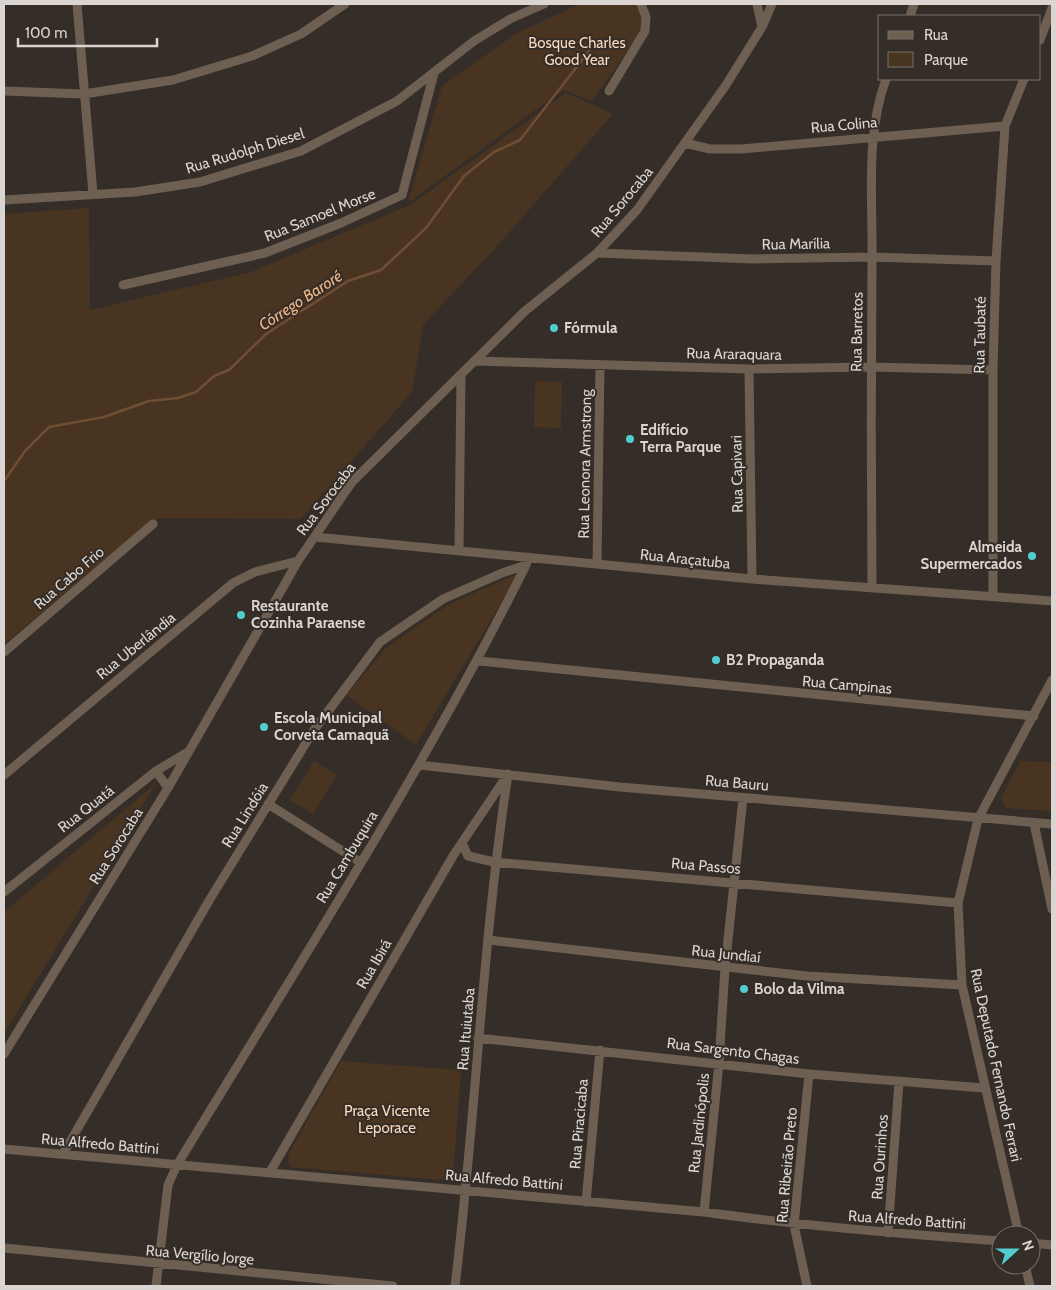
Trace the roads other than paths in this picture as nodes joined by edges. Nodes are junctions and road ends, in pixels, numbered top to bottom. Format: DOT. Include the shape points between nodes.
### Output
graph roads {
  1 [pos="77,4"];
  2 [pos="345,4"];
  3 [pos="544,4"];
  4 [pos="641,4"];
  5 [pos="757,4"];
  6 [pos="772,4"];
  7 [pos="1052,8"];
  8 [pos="762,27"];
  9 [pos="1041,37"];
  10 [pos="434,73"];
  11 [pos="886,80"];
  12 [pos="1024,80"];
  13 [pos="4,91"];
  14 [pos="609,91"];
  15 [pos="84,94"];
  16 [pos="1005,126"];
  17 [pos="872,137"];
  18 [pos="685,143"];
  19 [pos="93,194"];
  20 [pos="4,200"];
  21 [pos="597,253"];
  22 [pos="872,257"];
  23 [pos="996,261"];
  24 [pos="123,285"];
  25 [pos="474,361"];
  26 [pos="600,365"];
  27 [pos="871,367"];
  28 [pos="749,369"];
  29 [pos="993,370"];
  30 [pos="460,374"];
  31 [pos="153,524"];
  32 [pos="315,537"];
  33 [pos="459,550"];
  34 [pos="298,561"];
  35 [pos="527,561"];
  36 [pos="597,564"];
  37 [pos="752,579"];
  38 [pos="872,588"];
  39 [pos="994,595"];
  40 [pos="1052,601"];
  41 [pos="4,652"];
  42 [pos="479,661"];
  43 [pos="1052,680"];
  44 [pos="1034,716"];
  45 [pos="189,751"];
  46 [pos="419,765"];
  47 [pos="156,771"];
  48 [pos="508,774"];
  49 [pos="4,775"];
  50 [pos="168,788"];
  51 [pos="743,798"];
  52 [pos="268,804"];
  53 [pos="978,819"];
  54 [pos="1034,822"];
  55 [pos="1052,824"];
  56 [pos="462,843"];
  57 [pos="360,862"];
  58 [pos="494,862"];
  59 [pos="734,882"];
  60 [pos="4,892"];
  61 [pos="958,903"];
  62 [pos="1052,909"];
  63 [pos="488,940"];
  64 [pos="725,968"];
  65 [pos="962,985"];
  66 [pos="478,1038"];
  67 [pos="600,1050"];
  68 [pos="4,1054"];
  69 [pos="719,1063"];
  70 [pos="808,1074"];
  71 [pos="899,1082"];
  72 [pos="984,1088"];
  73 [pos="4,1149"];
  74 [pos="62,1154"];
  75 [pos="177,1165"];
  76 [pos="270,1172"];
  77 [pos="467,1190"];
  78 [pos="586,1202"];
  79 [pos="704,1212"];
  80 [pos="794,1224"];
  81 [pos="1017,1225"];
  82 [pos="888,1233"];
  83 [pos="991,1240"];
  84 [pos="4,1248"];
  85 [pos="158,1265"];
  86 [pos="156,1286"];
  87 [pos="393,1286"];
  88 [pos="455,1286"];
  89 [pos="807,1286"];
  1 -- 15 [label="street"];
  2 -- 15 [label="street" via="301,34 252,56 173,80"];
  3 -- 10 [label="street, Rua Rudolph Diesel" via="510,19 474,41"];
  4 -- 14 [label="street" via="646,17 645,30"];
  5 -- 8 [label="street"];
  6 -- 8 [label="street, Rua Sorocaba"];
  7 -- 9 [label="street"];
  8 -- 18 [label="street, Rua Sorocaba"];
  10 -- 19 [label="street, Rua Rudolph Diesel" via="397,100 301,151 200,182 135,192"];
  10 -- 24 [label="street, Rua Samoel Morse" via="402,195 266,252"];
  11 -- 17 [label="street, Rua Barretos"];
  12 -- 16 [label="street, Rua Taubaté"];
  13 -- 15 [label="street"];
  15 -- 19 [label="street"];
  16 -- 17 [label="street, Rua Colina"];
  16 -- 23 [label="street, Rua Taubaté"];
  17 -- 18 [label="street, Rua Colina" via="741,149 710,149"];
  17 -- 22 [label="street, Rua Barretos"];
  18 -- 21 [label="street, Rua Sorocaba" via="636,210"];
  19 -- 20 [label="street, Rua Rudolph Diesel"];
  21 -- 22 [label="street, Rua Marília" via="754,259"];
  21 -- 25 [label="street, Rua Sorocaba" via="525,311"];
  22 -- 23 [label="street, Rua Marília"];
  22 -- 27 [label="street, Rua Barretos"];
  23 -- 29 [label="street, Rua Taubaté"];
  25 -- 26 [label="street, Rua Araraquara"];
  25 -- 30 [label="street, Rua Sorocaba"];
  26 -- 28 [label="street, Rua Araraquara"];
  26 -- 36 [label="street, Rua Leonora Armstrong"];
  27 -- 28 [label="street, Rua Araraquara"];
  27 -- 29 [label="street, Rua Araraquara"];
  27 -- 38 [label="street, Rua Barretos"];
  28 -- 37 [label="street, Rua Capivari"];
  29 -- 39 [label="street, Rua Taubaté"];
  30 -- 32 [label="street, Rua Sorocaba" via="352,482"];
  30 -- 33 [label="street"];
  31 -- 41 [label="street, Rua Cabo Frio"];
  32 -- 33 [label="street, Rua Araçatuba"];
  32 -- 34 [label="street, Rua Sorocaba"];
  33 -- 35 [label="street, Rua Araçatuba"];
  34 -- 45 [label="street, Rua Sorocaba"];
  34 -- 49 [label="street, Rua Uberlândia" via="255,572 234,583"];
  35 -- 36 [label="street, Rua Araçatuba"];
  35 -- 42 [label="street, Rua Cambuquira"];
  35 -- 52 [label="street, Rua Lindóia" via="443,599 380,642 314,730"];
  36 -- 37 [label="street, Rua Araçatuba"];
  37 -- 38 [label="street, Rua Araçatuba"];
  38 -- 39 [label="street, Rua Araçatuba"];
  39 -- 40 [label="street, Rua Araçatuba"];
  42 -- 44 [label="street, Rua Campinas"];
  42 -- 46 [label="street, Rua Cambuquira"];
  43 -- 44 [label="street, Rua Deputado Fernando Ferrari"];
  44 -- 53 [label="street, Rua Deputado Fernando Ferrari"];
  45 -- 47 [label="street, Rua Quatá"];
  45 -- 50 [label="street, Rua Sorocaba"];
  46 -- 48 [label="street, Rua Bauru"];
  46 -- 57 [label="street, Rua Cambuquira"];
  47 -- 50 [label="street"];
  47 -- 60 [label="street, Rua Quatá"];
  48 -- 51 [label="street, Rua Bauru"];
  48 -- 56 [label="street, Rua Ibirá"];
  48 -- 58 [label="street, Rua Ituiutaba"];
  50 -- 68 [label="street, Rua Sorocaba"];
  51 -- 53 [label="street, Rua Bauru"];
  51 -- 59 [label="street, Rua Jardinópolis"];
  52 -- 57 [label="street"];
  52 -- 74 [label="street, Rua Lindóia"];
  53 -- 54 [label="street, Rua Bauru"];
  53 -- 61 [label="street, Rua Deputado Fernando Ferrari"];
  54 -- 55 [label="street, Rua Bauru"];
  54 -- 62 [label="street"];
  56 -- 58 [label="street, Rua Passos" via="468,856"];
  56 -- 76 [label="street, Rua Ibirá"];
  57 -- 75 [label="street, Rua Cambuquira"];
  58 -- 59 [label="street, Rua Passos"];
  58 -- 63 [label="street, Rua Ituiutaba"];
  59 -- 61 [label="street, Rua Passos"];
  59 -- 64 [label="street, Rua Jardinópolis"];
  61 -- 65 [label="street, Rua Deputado Fernando Ferrari"];
  63 -- 64 [label="street, Rua Jundiaí"];
  63 -- 66 [label="street, Rua Ituiutaba"];
  64 -- 65 [label="street, Rua Jundiaí"];
  64 -- 69 [label="street, Rua Jardinópolis"];
  65 -- 72 [label="street, Rua Deputado Fernando Ferrari"];
  66 -- 67 [label="street, Rua Sargento Chagas"];
  66 -- 77 [label="street, Rua Ituiutaba"];
  67 -- 69 [label="street, Rua Sargento Chagas"];
  67 -- 78 [label="street, Rua Piracicaba"];
  69 -- 70 [label="street, Rua Sargento Chagas"];
  69 -- 79 [label="street, Rua Jardinópolis"];
  70 -- 71 [label="street, Rua Sargento Chagas"];
  70 -- 80 [label="street, Rua Ribeirão Preto"];
  71 -- 72 [label="street, Rua Sargento Chagas"];
  71 -- 82 [label="street, Rua Ourinhos"];
  72 -- 81 [label="street, Rua Deputado Fernando Ferrari"];
  73 -- 74 [label="street, Rua Alfredo Battini"];
  74 -- 75 [label="street, Rua Alfredo Battini"];
  75 -- 76 [label="street, Rua Alfredo Battini"];
  75 -- 85 [label="street, Rua Cambuquira" via="168,1185"];
  76 -- 77 [label="street, Rua Alfredo Battini"];
  77 -- 78 [label="street, Rua Alfredo Battini"];
  77 -- 88 [label="street, Rua Ituiutaba"];
  78 -- 79 [label="street, Rua Alfredo Battini"];
  79 -- 80 [label="street, Rua Alfredo Battini"];
  80 -- 82 [label="street, Rua Alfredo Battini"];
  80 -- 89 [label="street, Rua Ribeirão Preto"];
  82 -- 83 [label="street, Rua Alfredo Battini"];
  84 -- 85 [label="street, Rua Vergílio Jorge"];
  85 -- 86 [label="street, Rua Cambuquira"];
  85 -- 87 [label="street, Rua Vergílio Jorge"];
}
